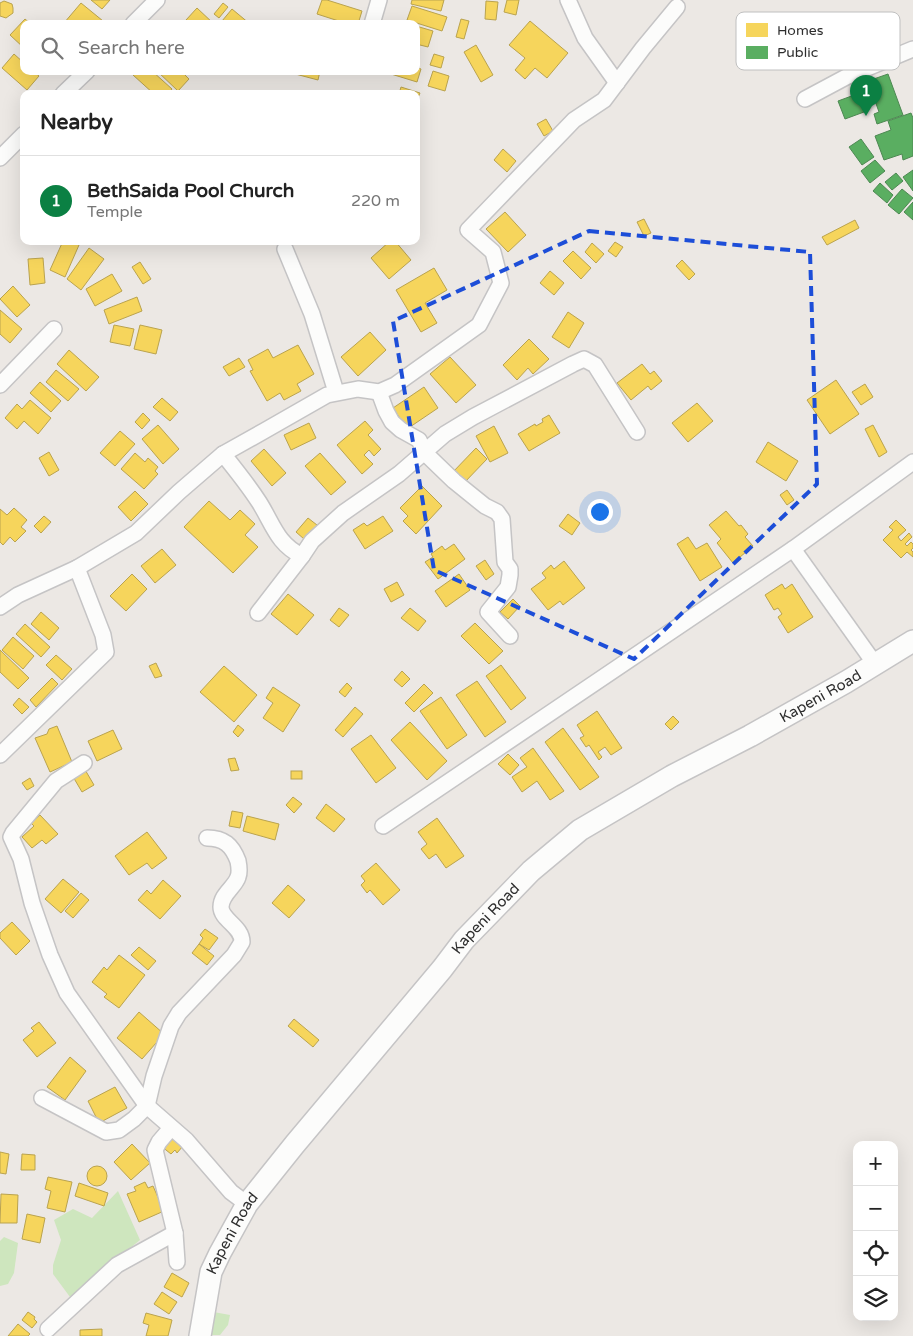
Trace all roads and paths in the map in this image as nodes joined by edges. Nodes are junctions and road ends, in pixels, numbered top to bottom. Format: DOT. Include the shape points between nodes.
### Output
graph roads {
  1 [pos="157,0"];
  2 [pos="380,0"];
  3 [pos="568,0"];
  4 [pos="677,7"];
  5 [pos="137,20"];
  6 [pos="373,20"];
  7 [pos="913,48"];
  8 [pos="900,54"];
  9 [pos="862,70"];
  10 [pos="83,75"];
  11 [pos="617,82"];
  12 [pos="67,90"];
  13 [pos="805,99"];
  14 [pos="20,137"];
  15 [pos="2,150"];
  16 [pos="285,248"];
  17 [pos="54,329"];
  18 [pos="0,385"];
  19 [pos="336,392"];
  20 [pos="380,392"];
  21 [pos="637,432"];
  22 [pos="425,452"];
  23 [pos="223,454"];
  24 [pos="913,462"];
  25 [pos="793,549"];
  26 [pos="302,556"];
  27 [pos="77,568"];
  28 [pos="0,607"];
  29 [pos="258,612"];
  30 [pos="510,636"];
  31 [pos="913,641"];
  32 [pos="876,664"];
  33 [pos="0,755"];
  34 [pos="84,763"];
  35 [pos="383,826"];
  36 [pos="207,838"];
  37 [pos="42,1098"];
  38 [pos="147,1106"];
  39 [pos="171,1128"];
  40 [pos="247,1204"];
  41 [pos="175,1233"];
  42 [pos="177,1262"];
  43 [pos="48,1329"];
  44 [pos="200,1336"];
  1 -- 5 [label="street"];
  2 -- 6 [label="street"];
  3 -- 11 [label="street" via="584,38"];
  4 -- 11 [label="street"];
  7 -- 8 [label="street"];
  9 -- 13 [label="street"];
  10 -- 12 [label="street"];
  11 -- 20 [label="street" via="604,100 574,120 468,230 493,252 501,283 479,325"];
  14 -- 15 [label="street"];
  16 -- 19 [label="street" via="312,314"];
  17 -- 18 [label="street"];
  19 -- 20 [label="street" via="358,389"];
  19 -- 23 [label="street"];
  20 -- 22 [label="street" via="392,422 418,440"];
  21 -- 22 [label="street" via="596,365 584,359 473,417 445,434"];
  22 -- 26 [label="street" via="343,513 312,541"];
  22 -- 30 [label="street" via="454,481 502,519 505,562 510,575 508,587 488,612"];
  23 -- 26 [label="street" via="260,504 282,543"];
  23 -- 27 [label="street" via="136,533"];
  24 -- 25 [label="street"];
  25 -- 32 [label="street"];
  25 -- 35 [label="street"];
  26 -- 29 [label="street"];
  27 -- 28 [label="street" via="18,594"];
  27 -- 33 [label="street" via="103,635 106,652"];
  31 -- 32 [label="main road, Kapeni Road"];
  32 -- 40 [label="main road, Kapeni Road" via="580,830 531,871 464,940"];
  34 -- 38 [label="street" via="56,781 11,837 60,980"];
  36 -- 38 [label="street" via="225,842 235,853 238,877 221,907 241,933 242,942 234,955 179,1013 154,1076"];
  37 -- 38 [label="street" via="106,1132 120,1130"];
  38 -- 39 [label="street"];
  39 -- 40 [label="street" via="186,1140 231,1192"];
  39 -- 41 [label="street" via="155,1150"];
  40 -- 44 [label="main road, Kapeni Road" via="211,1272"];
  41 -- 42 [label="street"];
  41 -- 43 [label="street" via="116,1265"];
}
